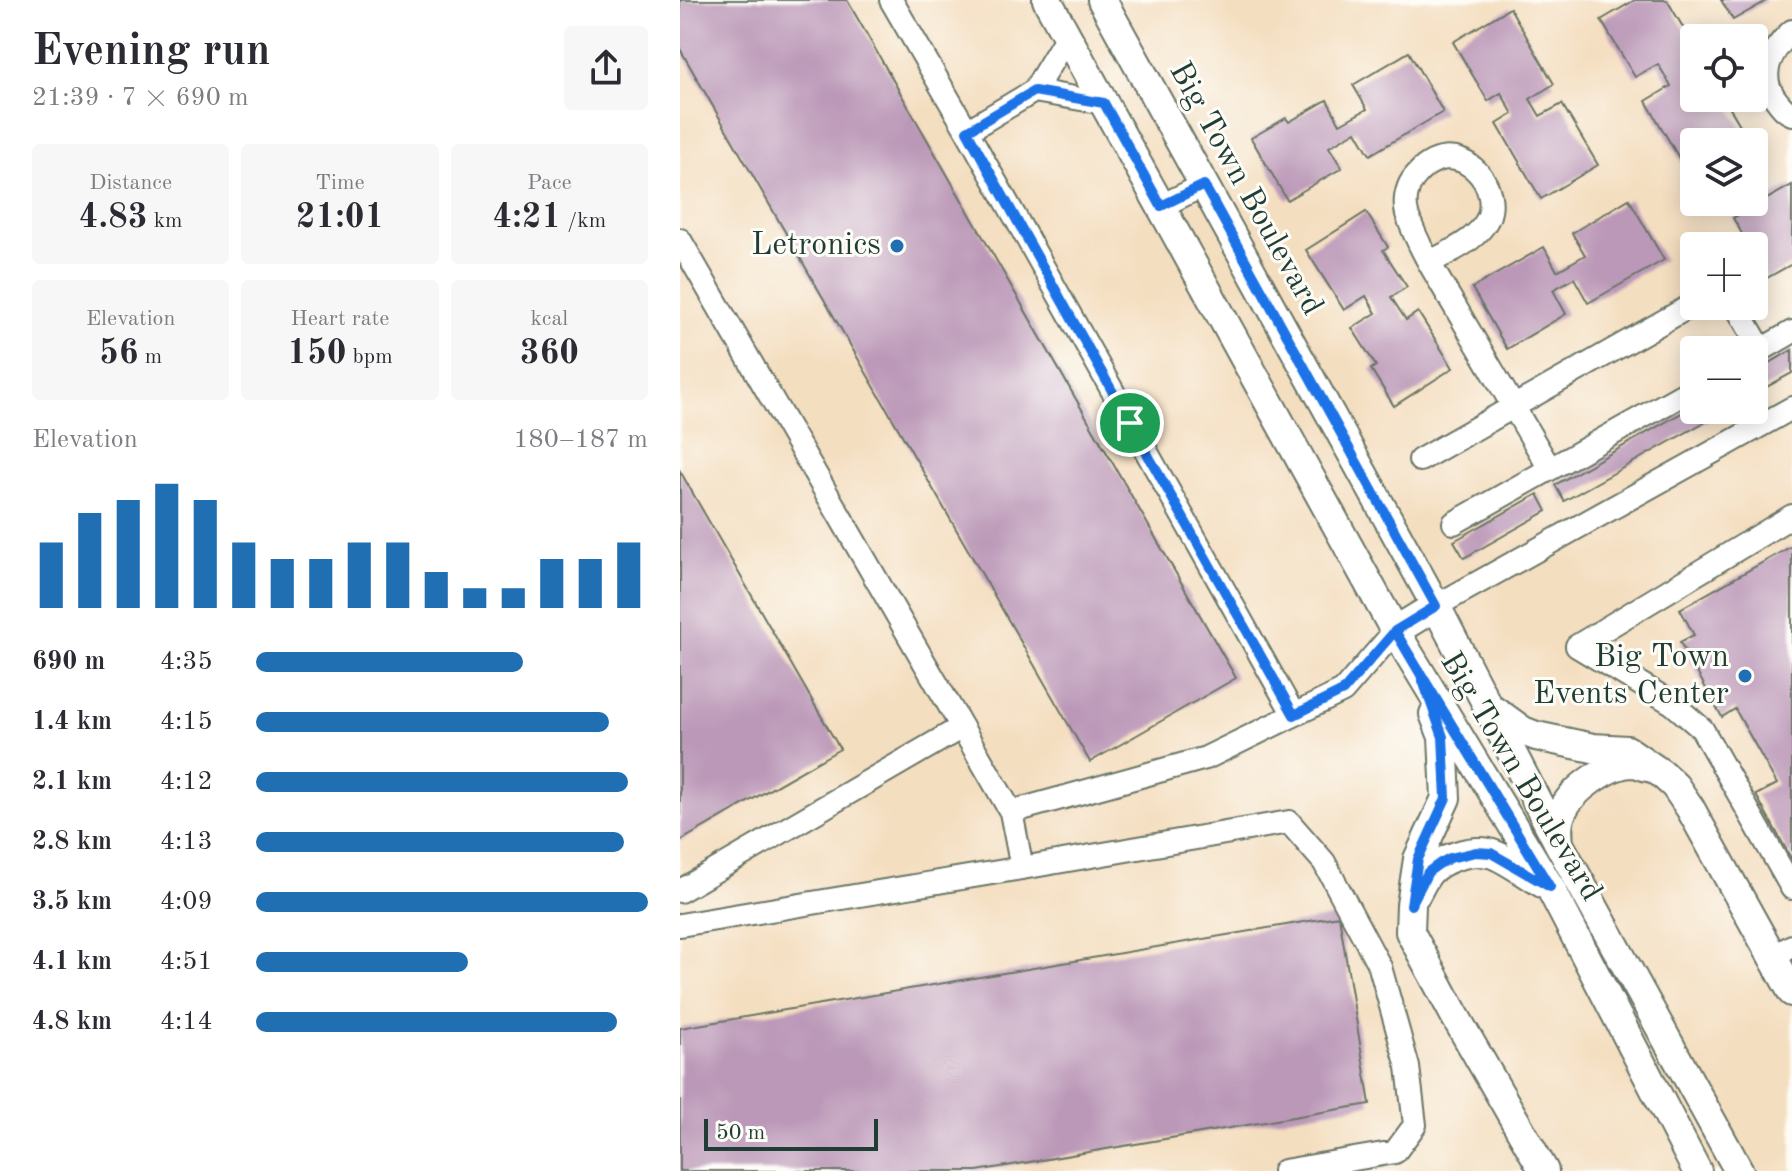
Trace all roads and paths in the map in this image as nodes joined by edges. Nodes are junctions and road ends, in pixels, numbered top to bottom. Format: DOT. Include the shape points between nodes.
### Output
graph roads {
  1 [pos="891,0"];
  2 [pos="1047,0"];
  3 [pos="1102,0"];
  4 [pos="1792,31"];
  5 [pos="1067,36"];
  6 [pos="1034,91"];
  7 [pos="1104,103"];
  8 [pos="1792,114"];
  9 [pos="967,131"];
  10 [pos="1204,185"];
  11 [pos="1161,206"];
  12 [pos="680,240"];
  13 [pos="1430,262"];
  14 [pos="1680,312"];
  15 [pos="1792,332"];
  16 [pos="1768,346"];
  17 [pos="1680,396"];
  18 [pos="1513,407"];
  19 [pos="1792,408"];
  20 [pos="1420,460"];
  21 [pos="1550,469"];
  22 [pos="1792,516"];
  23 [pos="1454,523"];
  24 [pos="1436,606"];
  25 [pos="1395,631"];
  26 [pos="1421,675"];
  27 [pos="1488,706"];
  28 [pos="1294,715"];
  29 [pos="962,727"];
  30 [pos="1662,774"];
  31 [pos="1011,812"];
  32 [pos="1559,844"];
  33 [pos="1022,868"];
  34 [pos="1550,887"];
  35 [pos="1792,888"];
  36 [pos="680,891"];
  37 [pos="1411,905"];
  38 [pos="680,925"];
  39 [pos="1782,952"];
  40 [pos="1792,992"];
  41 [pos="1692,1162"];
  42 [pos="1284,1171"];
  43 [pos="1544,1171"];
  44 [pos="1739,1171"];
  1 -- 9 [label="lane"];
  2 -- 5 [label="main road, Big Town Boulevard"];
  3 -- 10 [label="main road, Big Town Boulevard"];
  4 -- 8 [label="lane" via="1779,43 1766,70 1770,93"];
  5 -- 6 [label="lane"];
  5 -- 7 [label="main road, Big Town Boulevard"];
  6 -- 7 [label="lane"];
  6 -- 9 [label="lane"];
  7 -- 11 [label="main road, Big Town Boulevard"];
  9 -- 28 [label="lane"];
  10 -- 11 [label="lane"];
  10 -- 24 [label="main road, Big Town Boulevard"];
  11 -- 25 [label="main road, Big Town Boulevard"];
  12 -- 29 [label="lane"];
  13 -- 13 [label="lane" via="1412,229 1406,196 1423,168 1456,158 1483,180 1490,214 1466,243"];
  13 -- 18 [label="lane"];
  14 -- 18 [label="lane"];
  15 -- 16 [label="lane"];
  17 -- 21 [label="lane"];
  18 -- 20 [label="lane"];
  18 -- 21 [label="lane"];
  19 -- 24 [label="lane"];
  21 -- 23 [label="lane"];
  22 -- 35 [label="lane" via="1577,646 1672,703 1702,729"];
  24 -- 25 [label="main road"];
  24 -- 27 [label="main road, Big Town Boulevard"];
  25 -- 26 [label="main road, Big Town Boulevard"];
  25 -- 28 [label="lane" via="1343,691"];
  26 -- 34 [label="main road, Big Town Boulevard"];
  26 -- 37 [label="main road" via="1443,737 1446,798 1418,859"];
  27 -- 30 [label="main road" via="1523,731 1593,748 1627,750"];
  27 -- 32 [label="main road, Big Town Boulevard"];
  28 -- 31 [label="lane" via="1206,758"];
  29 -- 31 [label="lane"];
  29 -- 36 [label="lane"];
  30 -- 32 [label="main road" via="1635,763 1588,782 1562,812"];
  30 -- 39 [label="main road" via="1690,808"];
  31 -- 33 [label="lane"];
  32 -- 44 [label="main road, Big Town Boulevard"];
  33 -- 38 [label="lane"];
  33 -- 42 [label="lane" via="1289,822 1324,862 1380,967 1408,1067 1415,1125 1395,1152"];
  34 -- 37 [label="main road" via="1491,853 1476,852 1450,858 1428,872"];
  34 -- 41 [label="main road, Big Town Boulevard"];
  37 -- 43 [label="main road" via="1410,932"];
  39 -- 40 [label="main road"];
}
